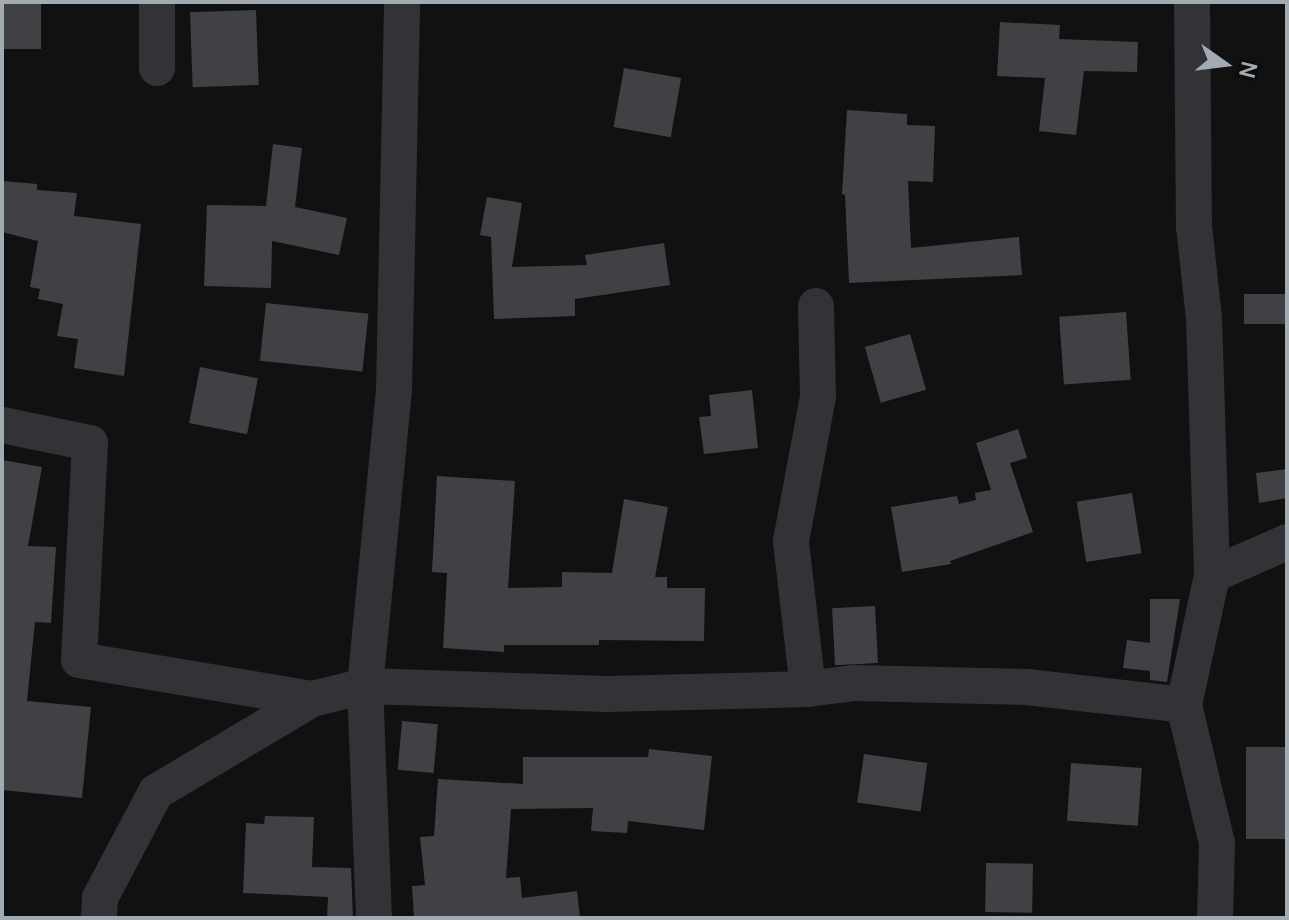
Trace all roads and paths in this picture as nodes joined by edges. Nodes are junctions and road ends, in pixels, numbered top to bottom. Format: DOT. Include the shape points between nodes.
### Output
graph roads {
  1 [pos="157,2"];
  2 [pos="402,2"];
  3 [pos="1192,2"];
  4 [pos="157,68"];
  5 [pos="816,306"];
  6 [pos="2,425"];
  7 [pos="1287,542"];
  8 [pos="1212,575"];
  9 [pos="365,686"];
  10 [pos="808,689"];
  11 [pos="312,699"];
  12 [pos="1184,705"];
  13 [pos="99,918"];
  14 [pos="374,918"];
  15 [pos="1215,918"];
  1 -- 4 [label="street"];
  2 -- 9 [label="street" via="394,390"];
  3 -- 8 [label="street" via="1194,226 1204,318"];
  5 -- 10 [label="street" via="818,397 791,541"];
  6 -- 11 [label="street" via="90,443 79,660"];
  7 -- 8 [label="street"];
  8 -- 12 [label="street"];
  9 -- 10 [label="street" via="607,694"];
  9 -- 11 [label="street"];
  9 -- 14 [label="street"];
  10 -- 12 [label="street" via="853,683 1027,687"];
  11 -- 13 [label="street" via="156,792 100,898"];
  12 -- 15 [label="street" via="1217,843"];
}
